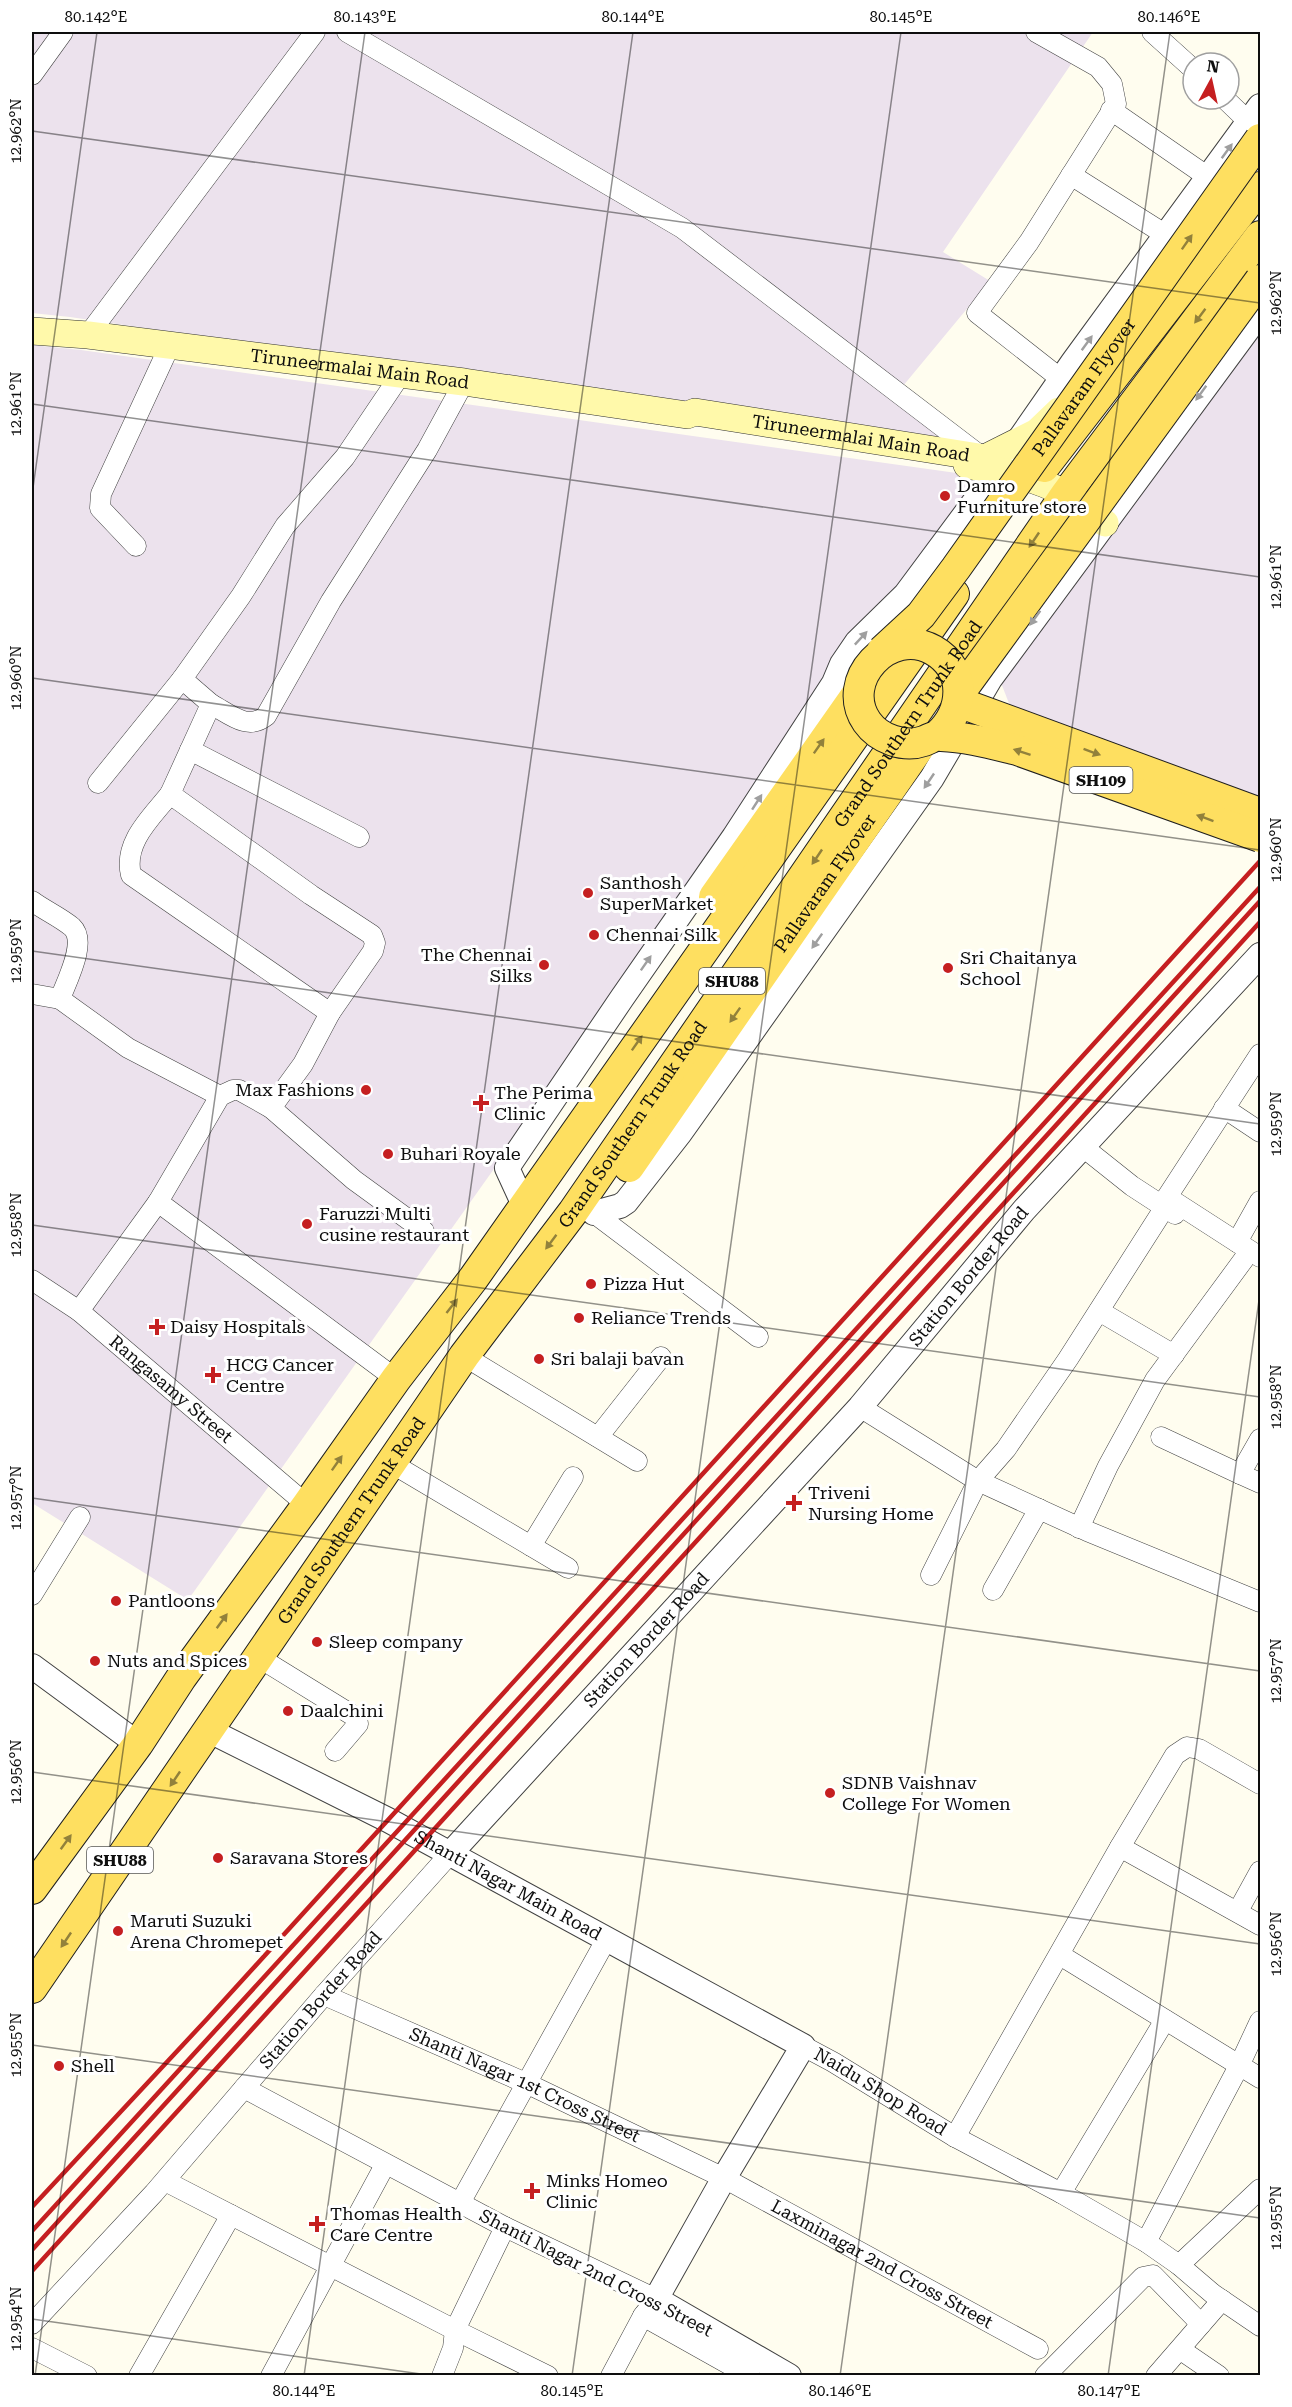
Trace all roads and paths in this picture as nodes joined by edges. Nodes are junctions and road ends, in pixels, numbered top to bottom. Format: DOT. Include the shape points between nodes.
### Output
graph roads {
  1 [pos="63,32"];
  2 [pos="315,32"];
  3 [pos="347,32"];
  4 [pos="1036,32"];
  5 [pos="1152,32"];
  6 [pos="1181,58"];
  7 [pos="32,75"];
  8 [pos="1111,110"];
  9 [pos="1241,110"];
  10 [pos="1257,122"];
  11 [pos="1071,175"];
  12 [pos="1209,177"];
  13 [pos="1260,186"];
  14 [pos="1166,235"];
  15 [pos="1260,236"];
  16 [pos="1260,280"];
  17 [pos="1224,285"];
  18 [pos="1260,312"];
  19 [pos="32,331"];
  20 [pos="88,335"];
  21 [pos="169,347"];
  22 [pos="401,374"];
  23 [pos="1061,379"];
  24 [pos="465,382"];
  25 [pos="1090,407"];
  26 [pos="1017,442"];
  27 [pos="991,464"];
  28 [pos="1034,480"];
  29 [pos="1066,494"];
  30 [pos="1105,523"];
  31 [pos="136,546"];
  32 [pos="875,657"];
  33 [pos="182,680"];
  34 [pos="859,691"];
  35 [pos="958,698"];
  36 [pos="211,704"];
  37 [pos="939,738"];
  38 [pos="190,750"];
  39 [pos="98,783"];
  40 [pos="170,794"];
  41 [pos="1260,813"];
  42 [pos="359,837"];
  43 [pos="1260,837"];
  44 [pos="32,901"];
  45 [pos="1260,956"];
  46 [pos="32,994"];
  47 [pos="60,999"];
  48 [pos="330,1013"];
  49 [pos="1260,1054"];
  50 [pos="220,1096"];
  51 [pos="272,1108"];
  52 [pos="1224,1108"];
  53 [pos="1260,1132"];
  54 [pos="1083,1147"];
  55 [pos="531,1194"];
  56 [pos="1260,1201"];
  57 [pos="158,1202"];
  58 [pos="1165,1207"];
  59 [pos="584,1212"];
  60 [pos="424,1232"];
  61 [pos="1251,1257"];
  62 [pos="32,1280"];
  63 [pos="79,1311"];
  64 [pos="1099,1311"];
  65 [pos="758,1337"];
  66 [pos="1174,1355"];
  67 [pos="464,1356"];
  68 [pos="661,1357"];
  69 [pos="396,1378"];
  70 [pos="860,1407"];
  71 [pos="598,1437"];
  72 [pos="1161,1437"];
  73 [pos="1260,1439"];
  74 [pos="637,1461"];
  75 [pos="391,1463"];
  76 [pos="1240,1474"];
  77 [pos="573,1477"];
  78 [pos="978,1481"];
  79 [pos="1260,1483"];
  80 [pos="307,1505"];
  81 [pos="1039,1509"];
  82 [pos="80,1517"];
  83 [pos="1079,1528"];
  84 [pos="531,1546"];
  85 [pos="568,1568"];
  86 [pos="931,1575"];
  87 [pos="993,1590"];
  88 [pos="32,1595"];
  89 [pos="1260,1602"];
  90 [pos="258,1657"];
  91 [pos="32,1666"];
  92 [pos="208,1730"];
  93 [pos="138,1744"];
  94 [pos="335,1751"];
  95 [pos="1260,1784"];
  96 [pos="1120,1847"];
  97 [pos="449,1855"];
  98 [pos="1260,1871"];
  99 [pos="32,1889"];
  100 [pos="1238,1911"];
  101 [pos="1260,1925"];
  102 [pos="606,1940"];
  103 [pos="1060,1955"];
  104 [pos="32,1988"];
  105 [pos="324,1995"];
  106 [pos="1165,2020"];
  107 [pos="1260,2021"];
  108 [pos="803,2046"];
  109 [pos="1239,2066"];
  110 [pos="1260,2078"];
  111 [pos="528,2084"];
  112 [pos="244,2088"];
  113 [pos="956,2137"];
  114 [pos="385,2165"];
  115 [pos="724,2178"];
  116 [pos="165,2181"];
  117 [pos="1260,2189"];
  118 [pos="1061,2193"];
  119 [pos="460,2204"];
  120 [pos="231,2215"];
  121 [pos="505,2227"];
  122 [pos="1164,2254"];
  123 [pos="330,2266"];
  124 [pos="1194,2299"];
  125 [pos="650,2308"];
  126 [pos="1211,2313"];
  127 [pos="32,2324"];
  128 [pos="1260,2326"];
  129 [pos="455,2330"];
  130 [pos="32,2348"];
  131 [pos="1038,2349"];
  132 [pos="1181,2350"];
  133 [pos="727,2361"];
  134 [pos="524,2370"];
  135 [pos="87,2376"];
  136 [pos="138,2376"];
  137 [pos="271,2376"];
  138 [pos="442,2376"];
  139 [pos="548,2376"];
  140 [pos="611,2376"];
  141 [pos="750,2376"];
  142 [pos="789,2376"];
  143 [pos="1045,2376"];
  144 [pos="1156,2376"];
  145 [pos="1219,2376"];
  1 -- 7 [label="street"];
  2 -- 20 [label="street"];
  3 -- 27 [label="street" via="682,228"];
  4 -- 8 [label="street" via="1098,67 1108,77 1115,92 1116,104"];
  5 -- 6 [label="street"];
  8 -- 11 [label="street"];
  8 -- 12 [label="street"];
  9 -- 10 [label="street"];
  12 -- 10 [label="street, one-way"];
  32 -- 10 [label="main road, Pallavaram Flyover, one-way, bridge" via="921,615 935,596"];
  11 -- 14 [label="street"];
  11 -- 23 [label="street" via="1029,242 977,313"];
  12 -- 14 [label="street"];
  13 -- 25 [label="main road, Grand Southern Trunk Road / SHU88"];
  23 -- 14 [label="street, one-way"];
  15 -- 17 [label="main road, Grand Southern Trunk Road / SHU88"];
  16 -- 35 [label="main road, Pallavaram Flyover, bridge"];
  17 -- 18 [label="main road"];
  17 -- 29 [label="main road, Grand Southern Trunk Road / SHU88, one-way"];
  18 -- 30 [label="street, one-way"];
  19 -- 20 [label="main road, Tiruneermalai Main Road"];
  20 -- 21 [label="main road, Tiruneermalai Main Road"];
  21 -- 22 [label="main road, Tiruneermalai Main Road"];
  21 -- 31 [label="street" via="101,494 100,508"];
  22 -- 24 [label="main road, Tiruneermalai Main Road"];
  22 -- 33 [label="street" via="345,457 285,526"];
  23 -- 26 [label="street"];
  24 -- 27 [label="main road, Tiruneermalai Main Road" via="687,415 694,422"];
  24 -- 36 [label="street" via="427,450 331,601 266,716 257,723 247,723"];
  25 -- 26 [label="main road, Tiruneermalai Main Road" via="1060,409 1036,432"];
  25 -- 28 [label="main road, Grand Southern Trunk Road / SHU88"];
  26 -- 27 [label="main road, Tiruneermalai Main Road"];
  27 -- 28 [label="main road, Tiruneermalai Main Road"];
  55 -- 27 [label="street, one-way" via="507,1168 734,837 847,656 906,594"];
  28 -- 29 [label="main road, Tiruneermalai Main Road"];
  55 -- 28 [label="main road, Grand Southern Trunk Road / SHU88, one-way"];
  29 -- 30 [label="main road, Tiruneermalai Main Road"];
  29 -- 59 [label="main road, Grand Southern Trunk Road / SHU88, one-way"];
  30 -- 37 [label="street, one-way" via="990,680"];
  32 -- 34 [label="main road, Pallavaram Flyover, bridge" via="861,678"];
  32 -- 35 [label="main road, bridge" via="903,644 933,650 954,672"];
  33 -- 36 [label="street"];
  33 -- 39 [label="street"];
  34 -- 37 [label="main road, bridge" via="860,706 877,733 907,744"];
  55 -- 34 [label="main road, Pallavaram Flyover, one-way" via="539,1151"];
  35 -- 37 [label="main road, Pallavaram Flyover, bridge" via="951,721"];
  35 -- 41 [label="main road, SH109, one-way, bridge"];
  36 -- 38 [label="street"];
  43 -- 37 [label="main road, SH109, one-way, bridge" via="1017,750"];
  37 -- 59 [label="main road, Pallavaram Flyover, one-way" via="629,1167"];
  37 -- 59 [label="street, one-way" via="932,778 680,1133 626,1202"];
  38 -- 40 [label="street"];
  38 -- 42 [label="street"];
  40 -- 48 [label="street" via="134,839 131,875"];
  40 -- 48 [label="street" via="372,935 373,951"];
  44 -- 47 [label="street" via="74,929 78,939 77,953"];
  45 -- 54 [label="street, Station Border Road"];
  46 -- 47 [label="street"];
  47 -- 50 [label="street" via="128,1048"];
  48 -- 51 [label="street" via="303,1064"];
  49 -- 52 [label="street"];
  50 -- 51 [label="street" via="239,1090"];
  50 -- 57 [label="street"];
  51 -- 60 [label="street" via="354,1180"];
  52 -- 53 [label="street"];
  52 -- 61 [label="street" via="1167,1197"];
  54 -- 58 [label="street"];
  54 -- 70 [label="street, Station Border Road" via="1024,1210"];
  69 -- 55 [label="main road, Grand Southern Trunk Road / SHU88, one-way" via="473,1279"];
  56 -- 61 [label="street"];
  57 -- 63 [label="street"];
  57 -- 69 [label="street"];
  58 -- 61 [label="street"];
  58 -- 64 [label="street"];
  59 -- 65 [label="street"];
  59 -- 67 [label="main road, Grand Southern Trunk Road / SHU88, one-way"];
  61 -- 66 [label="street"];
  62 -- 63 [label="street, Rangasamy Street"];
  63 -- 80 [label="street, Rangasamy Street"];
  64 -- 66 [label="street"];
  64 -- 78 [label="street" via="1006,1449"];
  66 -- 83 [label="street" via="1155,1380"];
  67 -- 71 [label="street"];
  67 -- 75 [label="main road, Grand Southern Trunk Road / SHU88"];
  68 -- 71 [label="street"];
  80 -- 69 [label="main road, Grand Southern Trunk Road / SHU88, one-way"];
  70 -- 78 [label="street"];
  70 -- 97 [label="street, Station Border Road"];
  71 -- 74 [label="street"];
  72 -- 76 [label="street"];
  73 -- 76 [label="street"];
  75 -- 84 [label="street"];
  75 -- 90 [label="main road, Grand Southern Trunk Road / SHU88"];
  76 -- 79 [label="street"];
  77 -- 84 [label="street"];
  78 -- 81 [label="street"];
  78 -- 86 [label="street"];
  93 -- 80 [label="main road, Grand Southern Trunk Road / SHU88, one-way"];
  81 -- 83 [label="street"];
  81 -- 87 [label="street"];
  82 -- 88 [label="street"];
  83 -- 89 [label="street"];
  84 -- 85 [label="street"];
  90 -- 92 [label="main road, Grand Southern Trunk Road / SHU88"];
  90 -- 94 [label="street" via="357,1718 358,1724"];
  91 -- 93 [label="street"];
  92 -- 97 [label="street, Shanti Nagar Main Road"];
  92 -- 104 [label="main road, Grand Southern Trunk Road / SHU88, one-way"];
  99 -- 93 [label="main road, Grand Southern Trunk Road / SHU88, one-way"];
  95 -- 96 [label="street" via="1199,1749 1186,1747 1175,1755"];
  96 -- 100 [label="street"];
  96 -- 103 [label="street"];
  97 -- 102 [label="street, Shanti Nagar Main Road"];
  97 -- 105 [label="street, Station Border Road"];
  98 -- 100 [label="street"];
  100 -- 101 [label="street"];
  102 -- 108 [label="street, Shanti Nagar Main Road"];
  102 -- 111 [label="street"];
  103 -- 106 [label="street"];
  103 -- 113 [label="street"];
  105 -- 111 [label="street, Shanti Nagar 1st Cross Street"];
  105 -- 112 [label="street, Station Border Road"];
  106 -- 109 [label="street"];
  106 -- 118 [label="street"];
  107 -- 109 [label="street"];
  108 -- 113 [label="street, Naidu Shop Road"];
  108 -- 115 [label="street, Naidu Shop Road"];
  109 -- 110 [label="street"];
  109 -- 122 [label="street"];
  111 -- 115 [label="street, Shanti Nagar 1st Cross Street"];
  111 -- 119 [label="street"];
  112 -- 114 [label="street, Shanti Nagar 2nd Cross Street"];
  112 -- 116 [label="street, Station Border Road"];
  113 -- 118 [label="street, Naidu Shop Road"];
  114 -- 119 [label="street, Shanti Nagar 2nd Cross Street"];
  114 -- 123 [label="street"];
  115 -- 125 [label="street, Naidu Shop Road"];
  115 -- 131 [label="street, Laxminagar 2nd Cross Street"];
  116 -- 120 [label="street"];
  116 -- 127 [label="street, Station Border Road"];
  117 -- 122 [label="street"];
  118 -- 122 [label="street, Naidu Shop Road"];
  119 -- 121 [label="street, Shanti Nagar 2nd Cross Street"];
  120 -- 123 [label="street"];
  120 -- 136 [label="street"];
  121 -- 125 [label="street, Shanti Nagar 2nd Cross Street"];
  121 -- 129 [label="street"];
  122 -- 124 [label="street, Naidu Shop Road"];
  123 -- 129 [label="street"];
  123 -- 137 [label="street"];
  124 -- 126 [label="street"];
  124 -- 126 [label="street"];
  124 -- 143 [label="street" via="1153,2275 1143,2277"];
  125 -- 133 [label="street, Shanti Nagar 2nd Cross Street"];
  125 -- 140 [label="street"];
  126 -- 128 [label="street"];
  126 -- 132 [label="street"];
  129 -- 134 [label="street"];
  129 -- 138 [label="street"];
  130 -- 135 [label="street"];
  132 -- 144 [label="street"];
  132 -- 145 [label="street"];
  133 -- 141 [label="street"];
  133 -- 142 [label="street, Shanti Nagar 2nd Cross Street"];
  134 -- 139 [label="street"];
}
